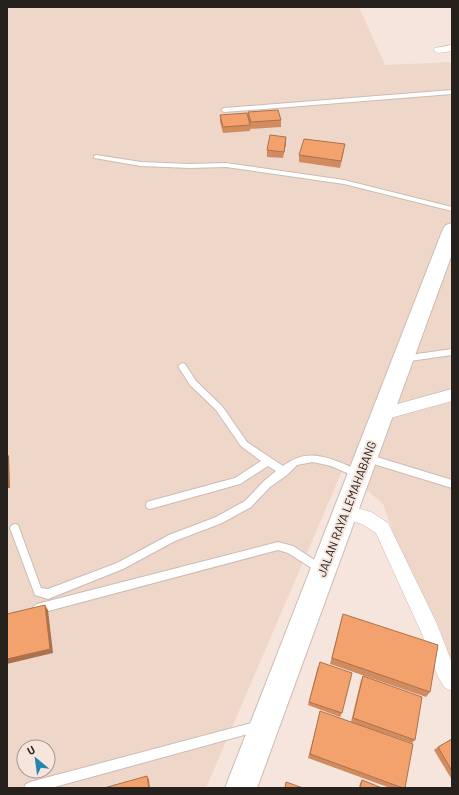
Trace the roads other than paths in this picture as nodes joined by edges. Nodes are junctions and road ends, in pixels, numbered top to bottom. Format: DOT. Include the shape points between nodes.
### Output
graph roads {
  1 [pos="452,48"];
  2 [pos="438,50"];
  3 [pos="452,92"];
  4 [pos="224,110"];
  5 [pos="96,157"];
  6 [pos="452,209"];
  7 [pos="452,229"];
  8 [pos="452,352"];
  9 [pos="403,359"];
  10 [pos="182,366"];
  11 [pos="452,395"];
  12 [pos="383,414"];
  13 [pos="268,461"];
  14 [pos="363,466"];
  15 [pos="284,472"];
  16 [pos="452,484"];
  17 [pos="150,505"];
  18 [pos="346,513"];
  19 [pos="15,528"];
  20 [pos="324,571"];
  21 [pos="30,611"];
  22 [pos="452,682"];
  23 [pos="264,725"];
  24 [pos="30,788"];
  25 [pos="241,788"];
  1 -- 2 [label="street"];
  3 -- 4 [label="lane"];
  5 -- 6 [label="lane" via="141,164 226,165 344,182"];
  7 -- 9 [label="main road, JALAN RAYA LEMAHABANG"];
  8 -- 9 [label="lane"];
  9 -- 12 [label="main road, JALAN RAYA LEMAHABANG"];
  10 -- 13 [label="lane" via="193,383 219,408 244,444"];
  11 -- 12 [label="street"];
  12 -- 14 [label="main road, JALAN RAYA LEMAHABANG"];
  13 -- 15 [label="lane"];
  13 -- 17 [label="lane" via="237,481"];
  14 -- 15 [label="lane" via="313,458 295,462"];
  14 -- 16 [label="lane"];
  14 -- 18 [label="main road, JALAN RAYA LEMAHABANG"];
  15 -- 19 [label="lane" via="267,484 248,504 220,520 172,538 120,566 48,594 38,592"];
  18 -- 20 [label="main road, JALAN RAYA LEMAHABANG"];
  18 -- 22 [label="street" via="373,519 382,528"];
  20 -- 21 [label="lane" via="290,549 278,546"];
  20 -- 23 [label="main road, JALAN RAYA LEMAHABANG"];
  23 -- 24 [label="lane"];
  23 -- 25 [label="main road, JALAN RAYA LEMAHABANG"];
}
